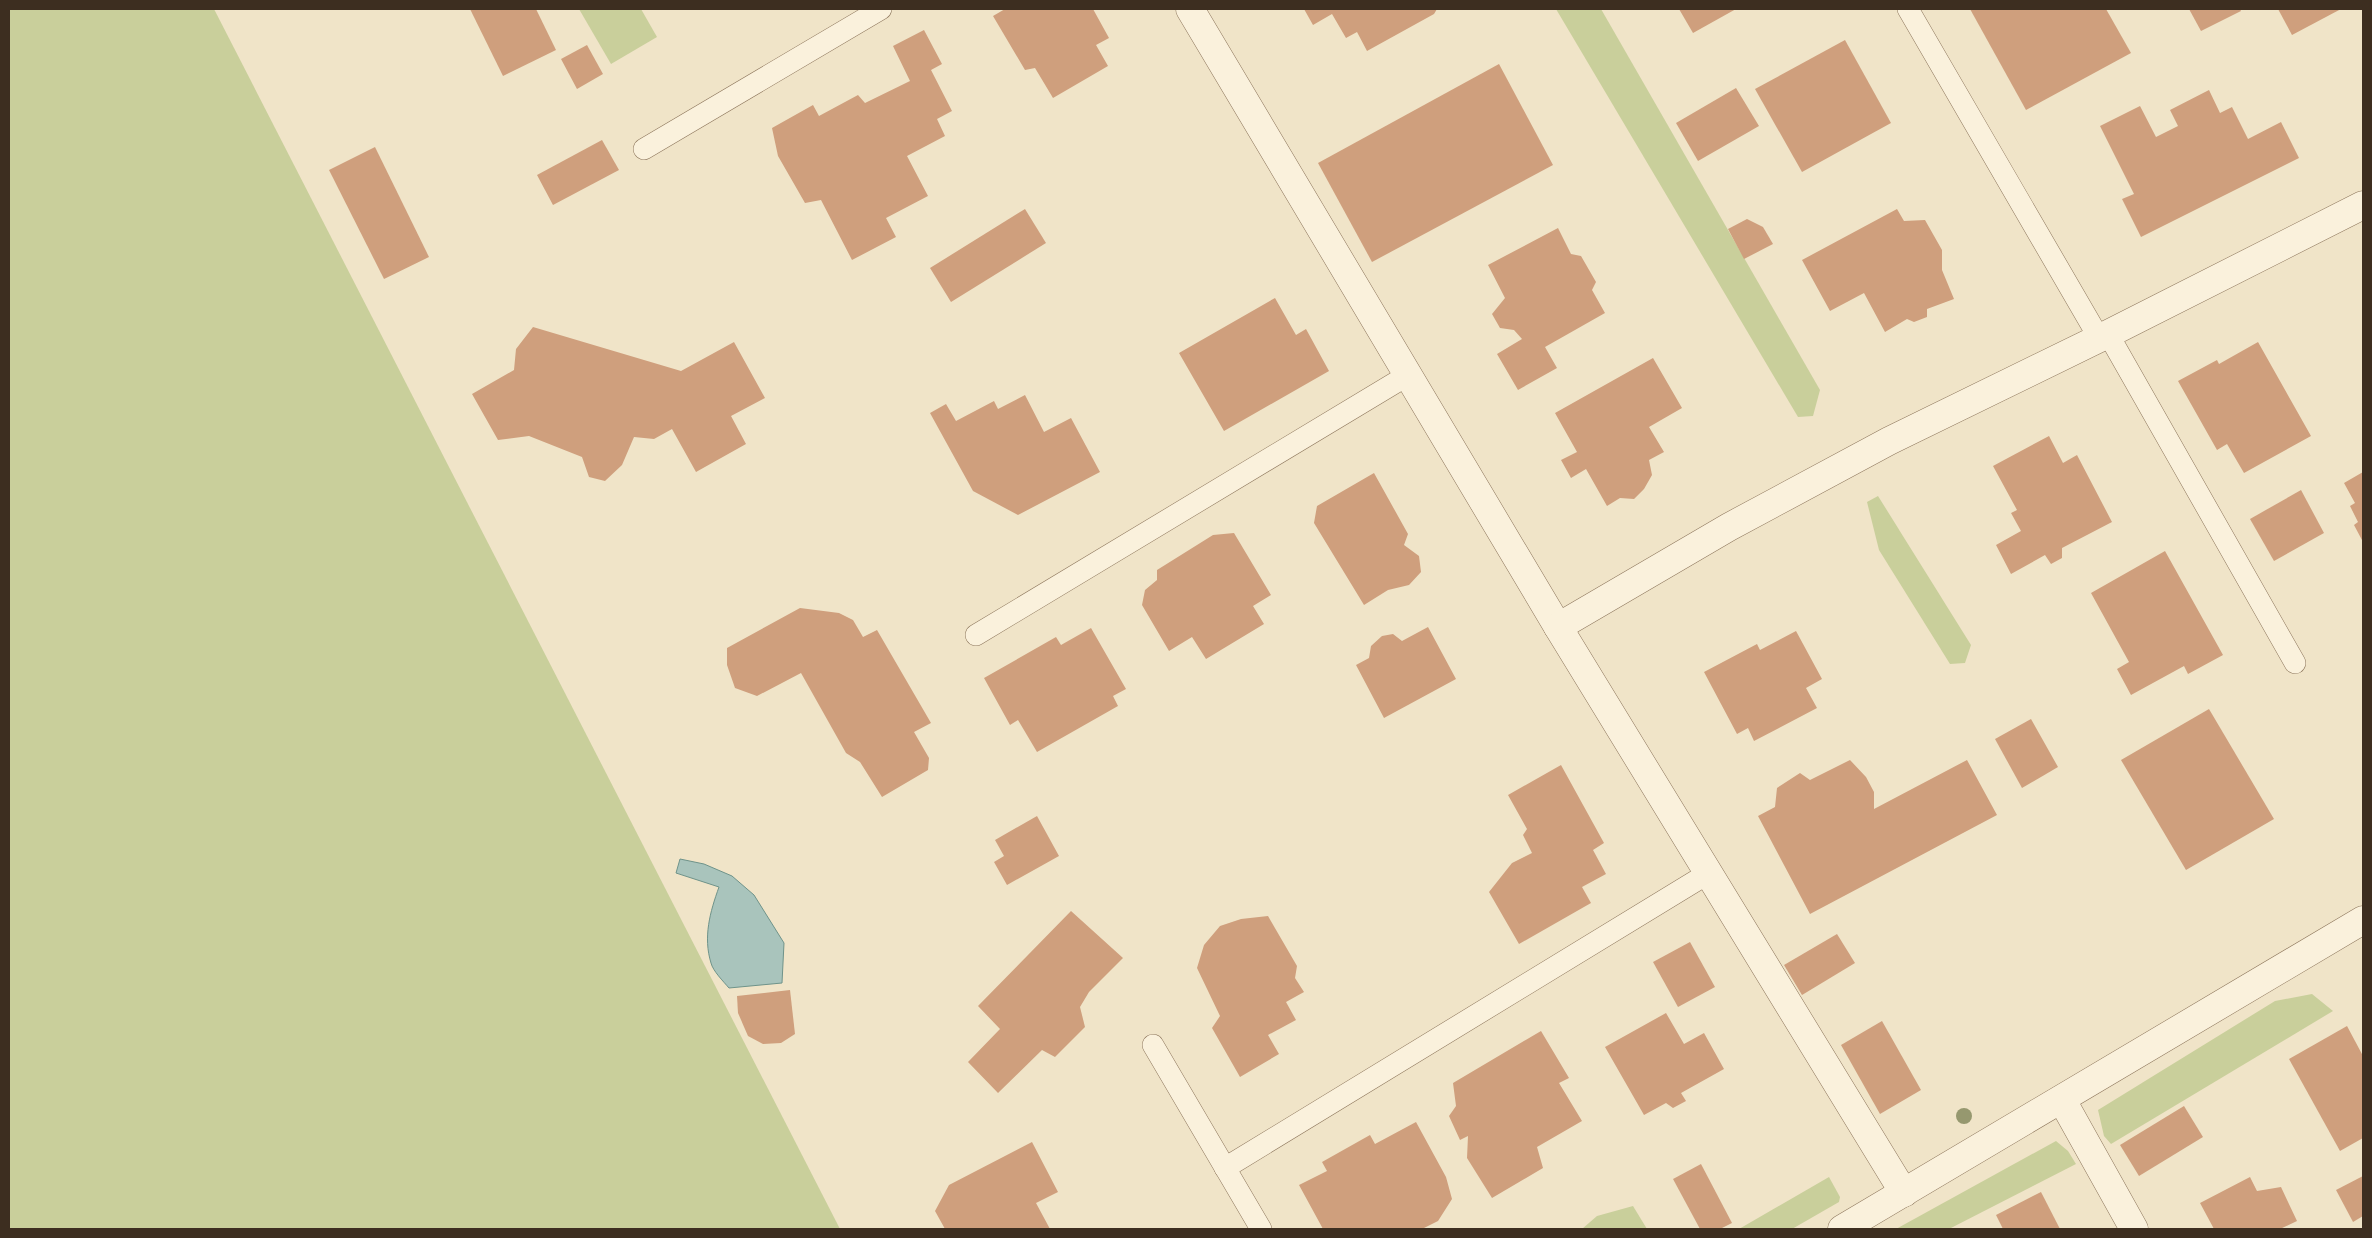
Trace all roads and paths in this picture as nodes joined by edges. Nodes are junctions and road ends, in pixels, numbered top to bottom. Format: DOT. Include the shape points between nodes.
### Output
graph roads {
  1 [pos="881,9"];
  2 [pos="1190,9"];
  3 [pos="1908,9"];
  4 [pos="644,149"];
  5 [pos="2363,205"];
  6 [pos="2104,336"];
  7 [pos="1408,375"];
  8 [pos="1558,627"];
  9 [pos="976,636"];
  10 [pos="2295,663"];
  11 [pos="1707,874"];
  12 [pos="2363,920"];
  13 [pos="1153,1045"];
  14 [pos="2062,1100"];
  15 [pos="1225,1168"];
  16 [pos="1904,1194"];
  17 [pos="1262,1229"];
  18 [pos="1842,1229"];
  19 [pos="2134,1229"];
  1 -- 4 [label="lane"];
  2 -- 7 [label="street"];
  3 -- 6 [label="lane"];
  5 -- 6 [label="street"];
  6 -- 8 [label="street" via="1855,459 1729,527"];
  6 -- 10 [label="lane"];
  7 -- 8 [label="street"];
  7 -- 9 [label="lane"];
  8 -- 11 [label="street"];
  11 -- 15 [label="lane"];
  11 -- 16 [label="street"];
  12 -- 14 [label="street"];
  13 -- 15 [label="lane"];
  14 -- 16 [label="street"];
  14 -- 19 [label="street"];
  15 -- 17 [label="lane"];
  16 -- 18 [label="street"];
}
